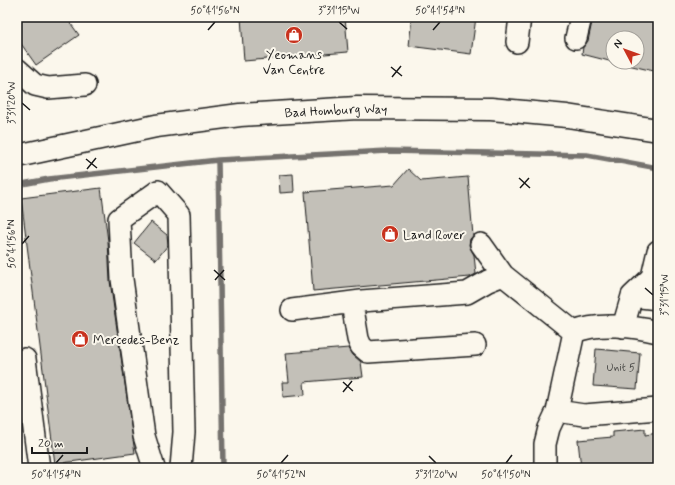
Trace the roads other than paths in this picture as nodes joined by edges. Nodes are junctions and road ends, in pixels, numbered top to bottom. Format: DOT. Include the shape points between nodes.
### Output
graph roads {
  1 [pos="520,17"];
  2 [pos="581,17"];
  3 [pos="576,38"];
  4 [pos="517,42"];
  5 [pos="17,69"];
  6 [pos="85,85"];
  7 [pos="658,130"];
  8 [pos="17,156"];
  9 [pos="481,244"];
  10 [pos="658,251"];
  11 [pos="503,275"];
  12 [pos="632,296"];
  13 [pos="658,299"];
  14 [pos="352,303"];
  15 [pos="292,310"];
  16 [pos="623,327"];
  17 [pos="574,332"];
  18 [pos="658,332"];
  19 [pos="475,345"];
  20 [pos="25,359"];
  21 [pos="658,409"];
  22 [pos="557,411"];
  23 [pos="39,468"];
  24 [pos="154,468"];
  25 [pos="181,468"];
  26 [pos="546,468"];
  1 -- 4 [label="street"];
  2 -- 3 [label="street"];
  5 -- 6 [label="street" via="35,85 48,88"];
  7 -- 8 [label="main road, Bad Homburg Way" via="567,116 491,109 357,108 240,115 156,126"];
  9 -- 11 [label="street"];
  10 -- 12 [label="street" via="652,277"];
  11 -- 14 [label="street" via="467,293"];
  11 -- 17 [label="street"];
  12 -- 13 [label="street"];
  12 -- 16 [label="street"];
  14 -- 15 [label="street"];
  14 -- 19 [label="street" via="358,339 368,352"];
  16 -- 17 [label="street" via="595,326"];
  16 -- 18 [label="street"];
  17 -- 22 [label="street"];
  20 -- 23 [label="street"];
  21 -- 22 [label="street" via="584,415"];
  22 -- 26 [label="street" via="544,444"];
  24 -- 25 [label="street" via="144,436 122,279 119,219 158,191 179,215 184,432"];
}
